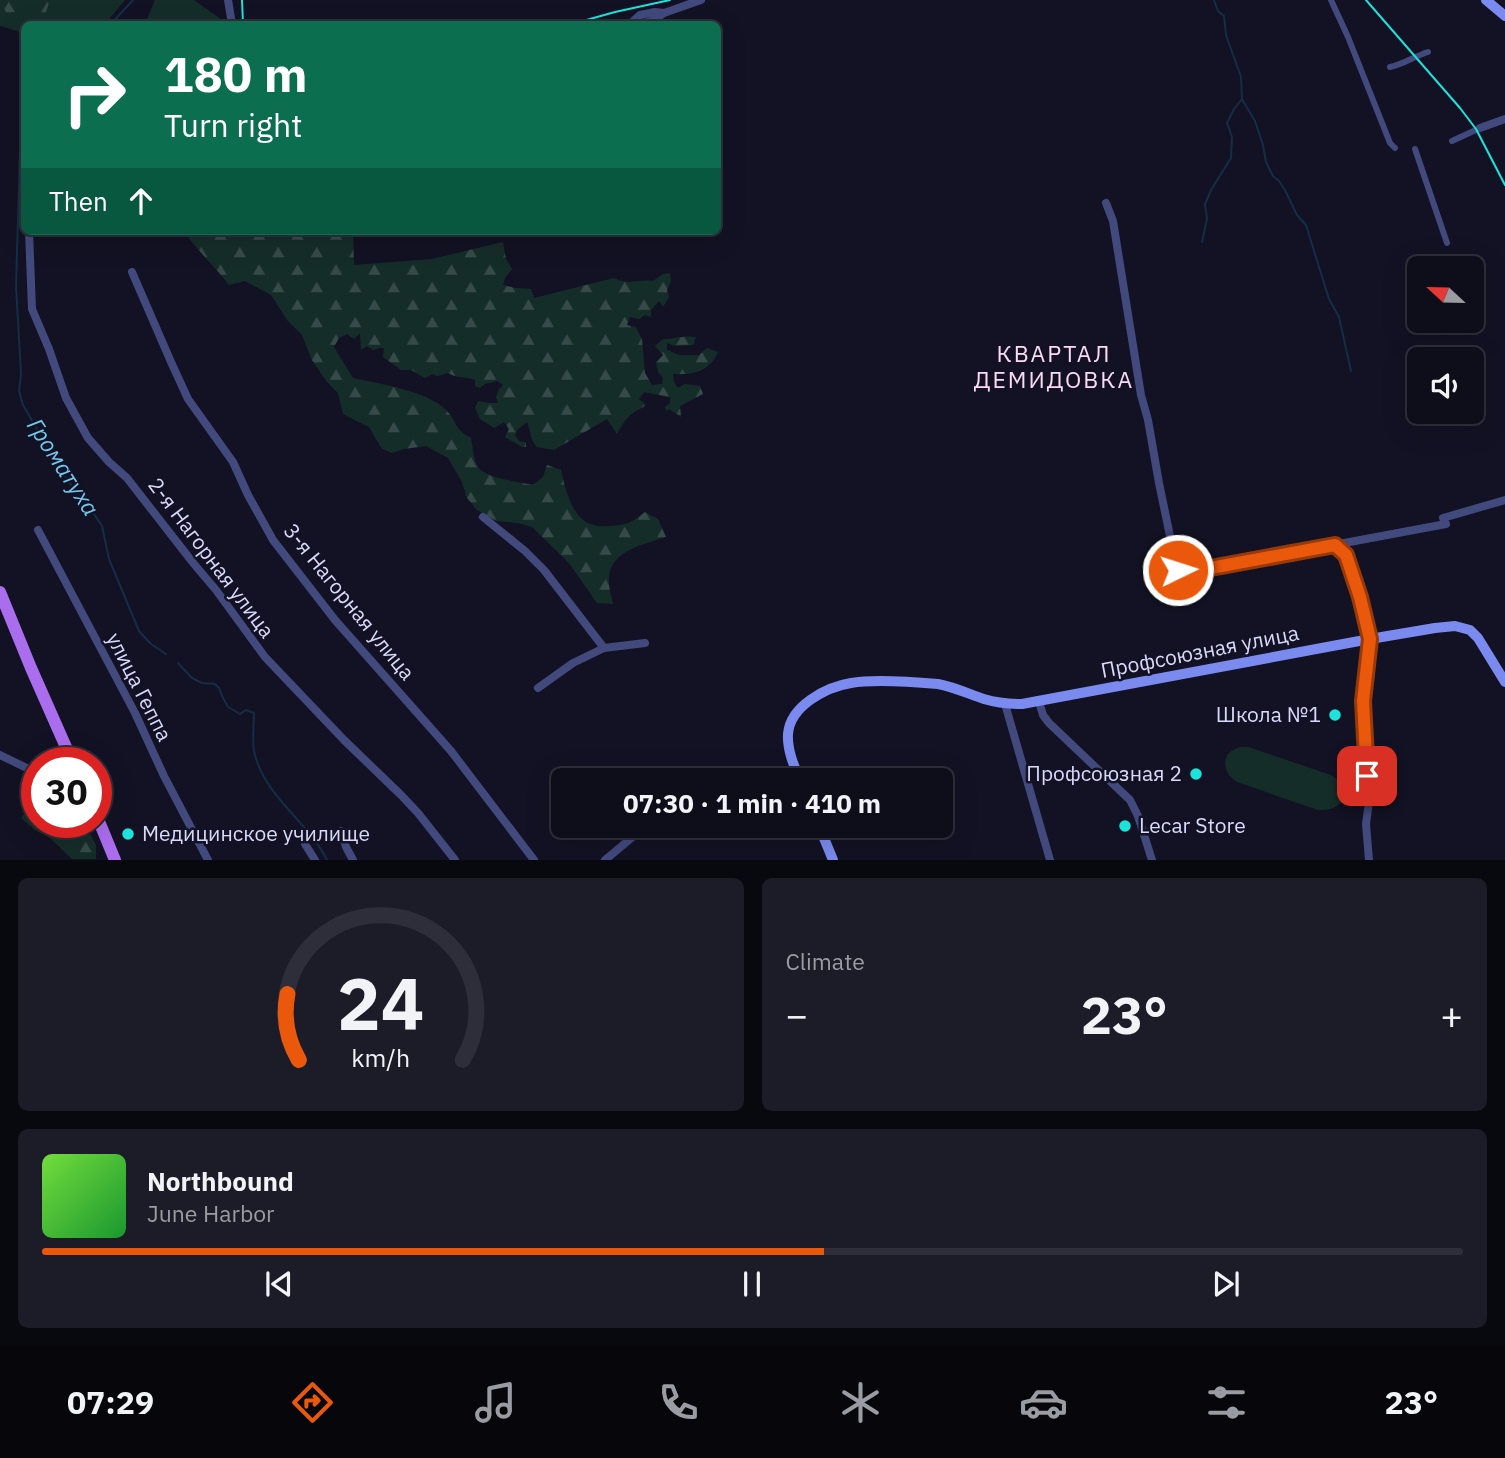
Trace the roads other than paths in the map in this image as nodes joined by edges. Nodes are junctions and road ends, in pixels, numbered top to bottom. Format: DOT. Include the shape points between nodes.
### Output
graph roads {
  1 [pos="228,0"];
  2 [pos="701,0"];
  3 [pos="1331,0"];
  4 [pos="1486,0"];
  5 [pos="1505,16"];
  6 [pos="232,21"];
  7 [pos="631,21"];
  8 [pos="1429,52"];
  9 [pos="1390,67"];
  10 [pos="1505,119"];
  11 [pos="1480,128"];
  12 [pos="1451,141"];
  13 [pos="1395,148"];
  14 [pos="1415,149"];
  15 [pos="1106,203"];
  16 [pos="29,235"];
  17 [pos="1447,243"];
  18 [pos="132,272"];
  19 [pos="1505,500"];
  20 [pos="483,517"];
  21 [pos="38,530"];
  22 [pos="1335,545"];
  23 [pos="0,592"];
  24 [pos="1370,639"];
  25 [pos="645,643"];
  26 [pos="604,648"];
  27 [pos="1505,682"];
  28 [pos="538,688"];
  29 [pos="1039,702"];
  30 [pos="1005,704"];
  31 [pos="66,747"];
  32 [pos="0,755"];
  33 [pos="21,765"];
  34 [pos="795,768"];
  35 [pos="341,831"];
  36 [pos="106,838"];
  37 [pos="631,838"];
  38 [pos="824,838"];
  39 [pos="305,844"];
  40 [pos="115,859"];
  41 [pos="208,859"];
  42 [pos="315,859"];
  43 [pos="352,859"];
  44 [pos="455,859"];
  45 [pos="534,859"];
  46 [pos="605,859"];
  47 [pos="833,859"];
  48 [pos="1050,859"];
  49 [pos="1152,859"];
  50 [pos="1369,859"];
  1 -- 6 [label="street"];
  2 -- 7 [label="street"];
  3 -- 13 [label="street"];
  4 -- 5 [label="main road"];
  8 -- 9 [label="street"];
  10 -- 11 [label="street"];
  11 -- 12 [label="street"];
  14 -- 17 [label="street"];
  15 -- 22 [label="street" via="1178,570 1189,572"];
  16 -- 44 [label="street, 2-я Нагорная улица" via="32,309 66,398 88,438 127,478 265,657 418,813"];
  18 -- 45 [label="street, 3-я Нагорная улица" via="188,398 233,462 273,540 335,620 451,751"];
  19 -- 22 [label="street" via="1444,521"];
  20 -- 26 [label="street" via="544,570"];
  21 -- 41 [label="street, улица Геппа"];
  22 -- 24 [label="street" via="1346,555"];
  23 -- 31 [label="main road"];
  24 -- 27 [label="main road, Профсоюзная улица" via="1455,626 1470,630"];
  24 -- 29 [label="main road, Профсоюзная улица"];
  24 -- 50 [label="street" via="1363,701"];
  25 -- 26 [label="street"];
  26 -- 28 [label="street"];
  29 -- 30 [label="main road, Профсоюзная улица"];
  29 -- 49 [label="street" via="1049,723 1130,800"];
  30 -- 34 [label="main road, Профсоюзная улица" via="938,684 851,683 829,690 797,710 788,732"];
  30 -- 48 [label="street"];
  32 -- 33 [label="street"];
  35 -- 43 [label="street"];
  36 -- 40 [label="main road"];
  37 -- 46 [label="street"];
  38 -- 47 [label="main road"];
  39 -- 42 [label="street"];
}
